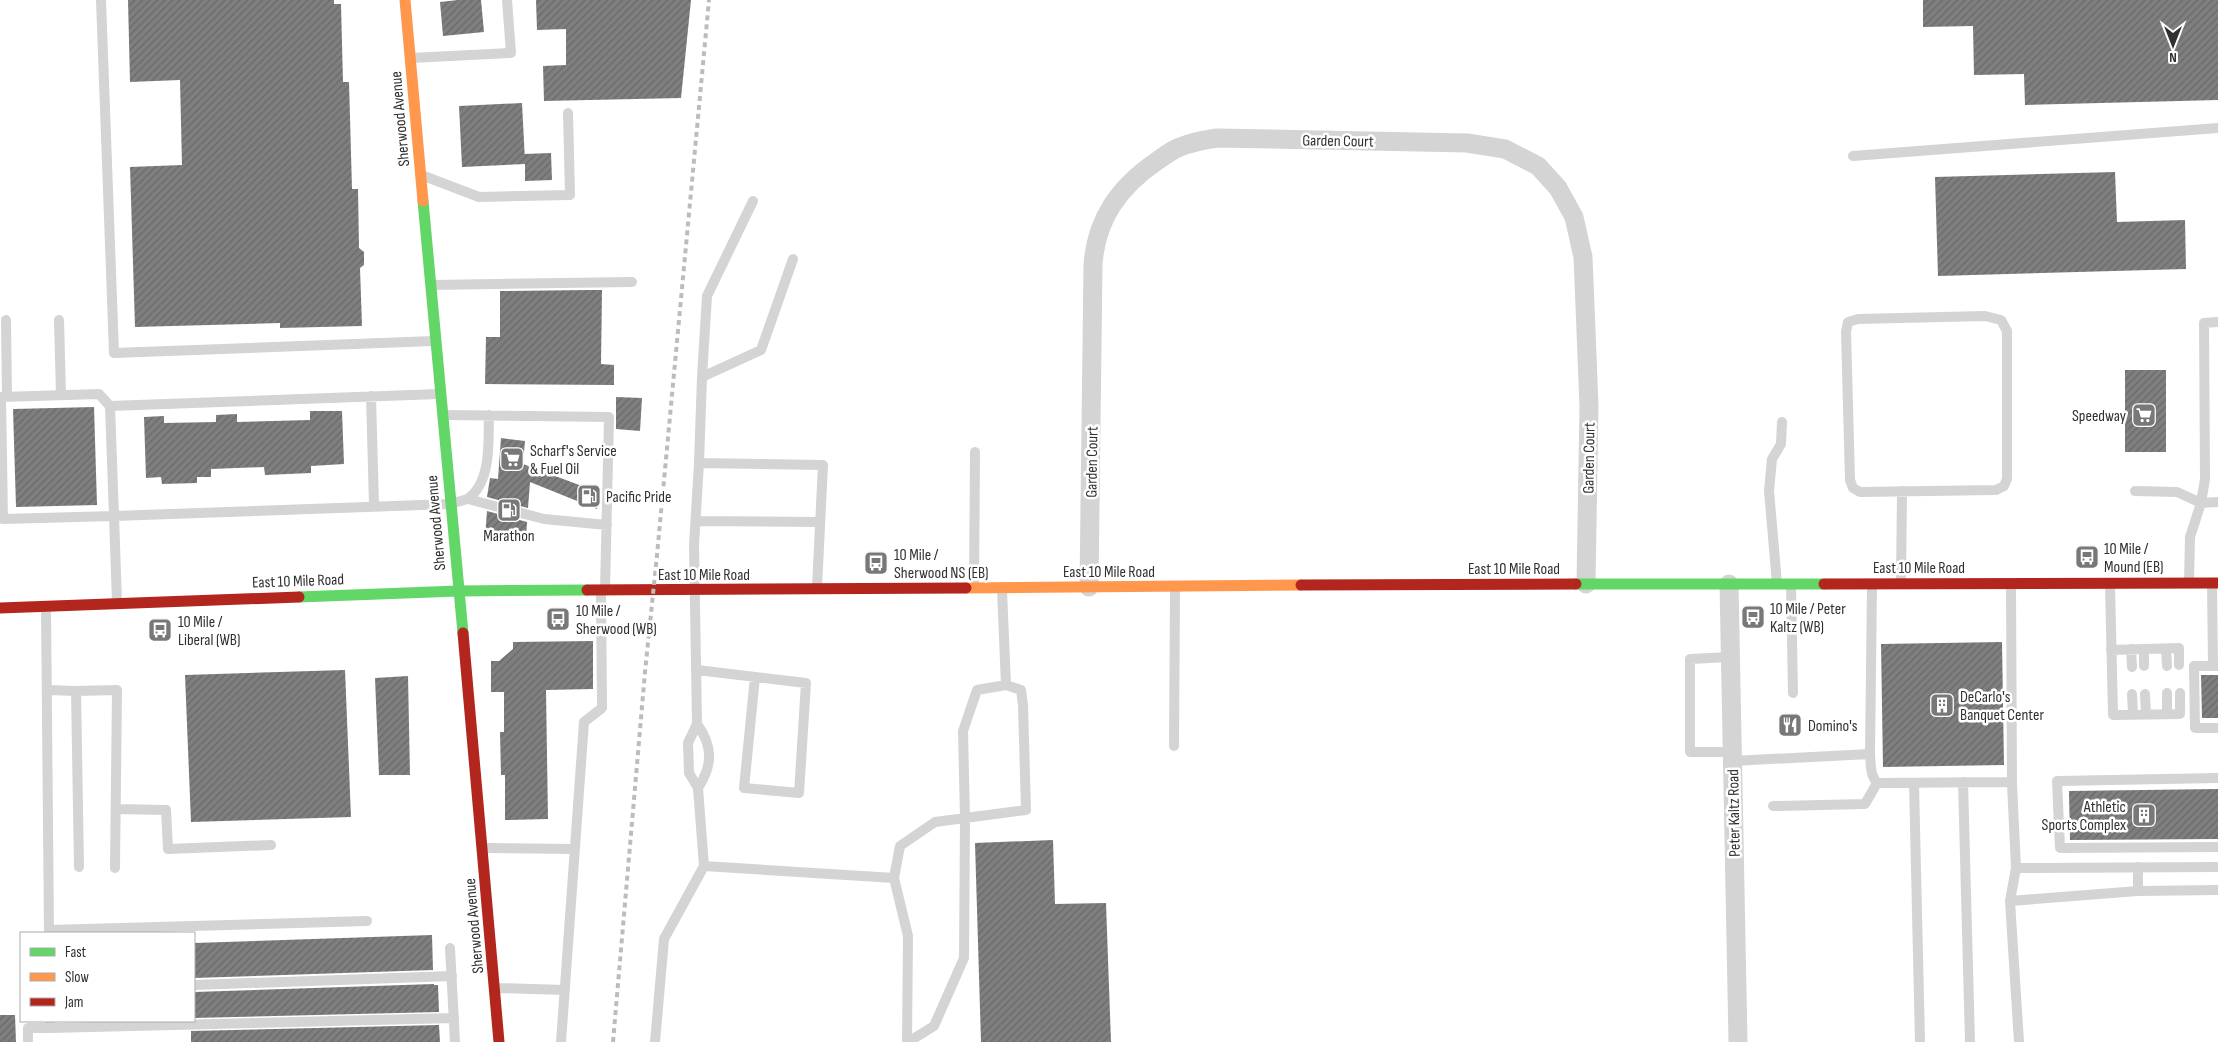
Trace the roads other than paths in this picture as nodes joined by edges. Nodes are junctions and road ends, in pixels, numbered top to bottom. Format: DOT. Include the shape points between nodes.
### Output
graph roads {
  1 [pos="101,0"];
  2 [pos="405,0"];
  3 [pos="507,0"];
  4 [pos="410,58"];
  5 [pos="568,113"];
  6 [pos="2218,128"];
  7 [pos="1853,156"];
  8 [pos="420,175"];
  9 [pos="752,201"];
  10 [pos="793,259"];
  11 [pos="632,282"];
  12 [pos="430,285"];
  13 [pos="6,320"];
  14 [pos="59,320"];
  15 [pos="2218,322"];
  16 [pos="435,341"];
  17 [pos="702,377"];
  18 [pos="440,394"];
  19 [pos="61,395"];
  20 [pos="7,396"];
  21 [pos="371,396"];
  22 [pos="110,406"];
  23 [pos="442,414"];
  24 [pos="489,415"];
  25 [pos="1782,422"];
  26 [pos="975,452"];
  27 [pos="699,463"];
  28 [pos="1902,491"];
  29 [pos="2135,491"];
  30 [pos="468,499"];
  31 [pos="2218,502"];
  32 [pos="2201,503"];
  33 [pos="450,504"];
  34 [pos="374,506"];
  35 [pos="114,516"];
  36 [pos="696,521"];
  37 [pos="820,522"];
  38 [pos="607,525"];
  39 [pos="2189,583"];
  40 [pos="2215,583"];
  41 [pos="1586,584"];
  42 [pos="1728,584"];
  43 [pos="1777,584"];
  44 [pos="1792,584"];
  45 [pos="1872,584"];
  46 [pos="1901,584"];
  47 [pos="2011,584"];
  48 [pos="2110,584"];
  49 [pos="1175,587"];
  50 [pos="1002,588"];
  51 [pos="1089,588"];
  52 [pos="974,589"];
  53 [pos="696,590"];
  54 [pos="817,590"];
  55 [pos="458,591"];
  56 [pos="603,591"];
  57 [pos="117,603"];
  58 [pos="46,606"];
  59 [pos="0,608"];
  60 [pos="2166,648"];
  61 [pos="2131,649"];
  62 [pos="2144,649"];
  63 [pos="2111,650"];
  64 [pos="1730,657"];
  65 [pos="2179,665"];
  66 [pos="2132,666"];
  67 [pos="2144,666"];
  68 [pos="2167,666"];
  69 [pos="2216,666"];
  70 [pos="697,670"];
  71 [pos="755,677"];
  72 [pos="1006,685"];
  73 [pos="48,690"];
  74 [pos="76,691"];
  75 [pos="1793,693"];
  76 [pos="2180,693"];
  77 [pos="2132,694"];
  78 [pos="2145,694"];
  79 [pos="2167,694"];
  80 [pos="2133,714"];
  81 [pos="2146,714"];
  82 [pos="2168,714"];
  83 [pos="697,724"];
  84 [pos="2218,728"];
  85 [pos="1174,746"];
  86 [pos="1870,754"];
  87 [pos="1732,757"];
  88 [pos="2218,778"];
  89 [pos="1874,779"];
  90 [pos="1963,782"];
  91 [pos="1914,783"];
  92 [pos="2012,784"];
  93 [pos="698,788"];
  94 [pos="1773,806"];
  95 [pos="116,809"];
  96 [pos="965,818"];
  97 [pos="271,845"];
  98 [pos="483,848"];
  99 [pos="2218,848"];
  100 [pos="575,849"];
  101 [pos="704,866"];
  102 [pos="79,867"];
  103 [pos="2138,867"];
  104 [pos="116,868"];
  105 [pos="2016,868"];
  106 [pos="2218,868"];
  107 [pos="894,878"];
  108 [pos="2218,890"];
  109 [pos="2138,891"];
  110 [pos="2010,901"];
  111 [pos="367,921"];
  112 [pos="50,932"];
  113 [pos="450,948"];
  114 [pos="452,976"];
  115 [pos="195,985"];
  116 [pos="495,988"];
  117 [pos="565,990"];
  118 [pos="454,1018"];
  119 [pos="50,1025"];
  120 [pos="28,1042"];
  121 [pos="455,1042"];
  122 [pos="499,1042"];
  123 [pos="561,1042"];
  124 [pos="655,1042"];
  125 [pos="907,1042"];
  126 [pos="1738,1042"];
  127 [pos="1920,1042"];
  128 [pos="1970,1042"];
  129 [pos="2019,1042"];
  1 -- 16 [label="lane" via="114,352"];
  2 -- 4 [label="main road, Sherwood Avenue"];
  3 -- 4 [label="lane" via="510,54"];
  4 -- 8 [label="main road, Sherwood Avenue"];
  5 -- 8 [label="lane" via="570,195 479,197"];
  6 -- 7 [label="lane"];
  8 -- 12 [label="main road, Sherwood Avenue"];
  9 -- 17 [label="lane" via="707,296"];
  10 -- 17 [label="lane" via="761,350"];
  11 -- 12 [label="lane"];
  12 -- 16 [label="main road, Sherwood Avenue"];
  13 -- 20 [label="lane"];
  14 -- 19 [label="lane"];
  15 -- 32 [label="lane" via="2204,323 2205,479"];
  16 -- 18 [label="main road, Sherwood Avenue"];
  17 -- 27 [label="lane"];
  18 -- 21 [label="lane"];
  18 -- 23 [label="main road, Sherwood Avenue"];
  19 -- 20 [label="lane"];
  19 -- 22 [label="lane" via="99,394"];
  20 -- 35 [label="lane" via="1,397 3,519"];
  21 -- 22 [label="lane"];
  21 -- 34 [label="lane"];
  22 -- 35 [label="lane"];
  23 -- 24 [label="lane"];
  23 -- 33 [label="main road, Sherwood Avenue"];
  24 -- 30 [label="lane" via="487,458 480,484"];
  24 -- 38 [label="lane" via="609,417"];
  25 -- 43 [label="lane" via="1781,444 1772,459 1769,491"];
  26 -- 52 [label="lane"];
  27 -- 36 [label="lane"];
  27 -- 37 [label="lane" via="823,465"];
  28 -- 28 [label="lane" via="1996,490 2004,486 2007,479 2007,331 2001,320 1985,316 1858,319 1848,322 1850,480 1853,488 1860,492"];
  28 -- 46 [label="lane"];
  29 -- 32 [label="lane" via="2177,492"];
  30 -- 33 [label="lane"];
  30 -- 38 [label="lane" via="544,519"];
  31 -- 32 [label="lane"];
  32 -- 39 [label="lane" via="2190,538"];
  33 -- 34 [label="lane"];
  33 -- 55 [label="main road, Sherwood Avenue"];
  34 -- 35 [label="lane"];
  35 -- 57 [label="lane"];
  36 -- 37 [label="lane"];
  36 -- 53 [label="lane"];
  37 -- 54 [label="lane"];
  38 -- 56 [label="lane"];
  39 -- 40 [label="main road, East 10 Mile Road"];
  39 -- 48 [label="main road, East 10 Mile Road"];
  40 -- 69 [label="lane"];
  41 -- 42 [label="main road, East 10 Mile Road"];
  41 -- 49 [label="main road, East 10 Mile Road"];
  41 -- 51 [label="street, Garden Court" via="1588,406 1583,257 1574,217 1558,188 1538,166 1505,149 1467,143 1217,138 1178,148 1138,174 1112,205 1097,237 1093,265"];
  42 -- 43 [label="main road, East 10 Mile Road"];
  42 -- 64 [label="street, Peter Kaltz Road"];
  43 -- 44 [label="main road, East 10 Mile Road"];
  44 -- 45 [label="main road, East 10 Mile Road"];
  44 -- 75 [label="lane"];
  45 -- 46 [label="main road, East 10 Mile Road"];
  45 -- 86 [label="lane"];
  46 -- 47 [label="main road, East 10 Mile Road"];
  47 -- 48 [label="main road, East 10 Mile Road"];
  47 -- 92 [label="lane"];
  48 -- 63 [label="lane"];
  49 -- 51 [label="main road, East 10 Mile Road"];
  49 -- 85 [label="lane"];
  50 -- 51 [label="main road, East 10 Mile Road"];
  50 -- 52 [label="main road, East 10 Mile Road"];
  50 -- 72 [label="lane"];
  52 -- 54 [label="main road, East 10 Mile Road"];
  53 -- 54 [label="main road, East 10 Mile Road"];
  53 -- 56 [label="main road, East 10 Mile Road"];
  53 -- 70 [label="lane"];
  55 -- 56 [label="main road, East 10 Mile Road"];
  55 -- 57 [label="main road, East 10 Mile Road"];
  55 -- 98 [label="main road, Sherwood Avenue"];
  56 -- 100 [label="lane" via="602,708 584,722"];
  57 -- 58 [label="main road, East 10 Mile Road"];
  58 -- 59 [label="main road, East 10 Mile Road"];
  58 -- 73 [label="lane"];
  60 -- 62 [label="lane"];
  60 -- 65 [label="lane" via="2179,648"];
  60 -- 68 [label="lane"];
  61 -- 62 [label="lane"];
  61 -- 63 [label="lane"];
  61 -- 66 [label="lane"];
  62 -- 67 [label="lane"];
  63 -- 80 [label="lane" via="2113,715"];
  64 -- 87 [label="street, Peter Kaltz Road"];
  64 -- 87 [label="lane" via="1690,659 1690,752"];
  69 -- 84 [label="lane" via="2194,666 2195,728"];
  70 -- 71 [label="lane"];
  70 -- 83 [label="lane"];
  71 -- 71 [label="lane" via="806,683 799,793 744,788"];
  72 -- 96 [label="lane" via="977,690 963,731"];
  72 -- 96 [label="lane" via="1021,690 1024,705 1026,810"];
  73 -- 74 [label="lane"];
  73 -- 112 [label="lane"];
  74 -- 95 [label="lane" via="117,690"];
  74 -- 102 [label="lane"];
  76 -- 82 [label="lane" via="2180,714"];
  77 -- 80 [label="lane"];
  78 -- 81 [label="lane"];
  79 -- 82 [label="lane"];
  80 -- 81 [label="lane"];
  81 -- 82 [label="lane"];
  83 -- 93 [label="lane" via="688,743 689,773"];
  83 -- 93 [label="lane" via="708,739 708,772"];
  86 -- 87 [label="lane"];
  86 -- 89 [label="lane"];
  87 -- 126 [label="street, Peter Kaltz Road"];
  88 -- 99 [label="lane" via="2057,781 2060,848"];
  89 -- 91 [label="lane"];
  89 -- 94 [label="lane" via="1865,804"];
  90 -- 91 [label="lane"];
  90 -- 92 [label="lane"];
  90 -- 128 [label="lane"];
  91 -- 127 [label="lane"];
  92 -- 105 [label="lane"];
  93 -- 101 [label="lane"];
  95 -- 97 [label="lane" via="166,810 168,849"];
  95 -- 104 [label="lane"];
  96 -- 107 [label="lane" via="935,822 900,846"];
  96 -- 125 [label="lane" via="964,958 934,1026"];
  98 -- 100 [label="lane"];
  98 -- 116 [label="main road, Sherwood Avenue"];
  100 -- 117 [label="lane"];
  101 -- 107 [label="lane"];
  101 -- 124 [label="lane" via="664,939"];
  103 -- 105 [label="lane"];
  103 -- 106 [label="lane"];
  103 -- 109 [label="lane"];
  105 -- 110 [label="lane"];
  107 -- 125 [label="lane" via="908,936"];
  108 -- 109 [label="lane"];
  109 -- 110 [label="lane"];
  110 -- 129 [label="lane"];
  111 -- 112 [label="lane"];
  113 -- 114 [label="lane"];
  114 -- 115 [label="lane"];
  114 -- 118 [label="lane"];
  116 -- 117 [label="lane"];
  116 -- 122 [label="main road, Sherwood Avenue"];
  117 -- 123 [label="lane"];
  118 -- 119 [label="lane"];
  118 -- 121 [label="lane"];
  119 -- 120 [label="lane" via="28,1028"];
}
